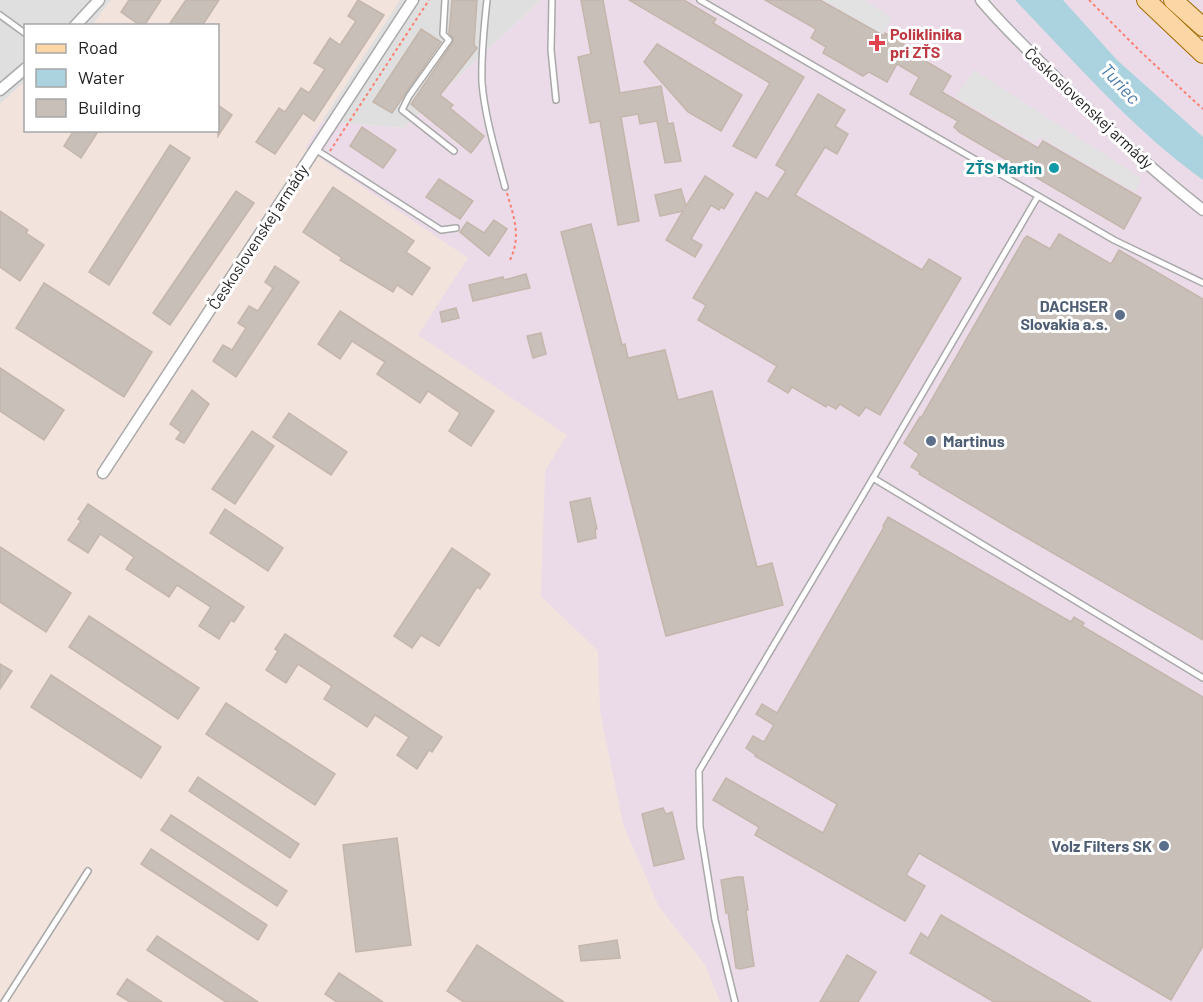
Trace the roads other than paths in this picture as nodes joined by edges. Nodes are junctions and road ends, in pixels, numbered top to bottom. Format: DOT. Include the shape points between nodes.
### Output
graph roads {
  1 [pos="99,0"];
  2 [pos="413,0"];
  3 [pos="445,0"];
  4 [pos="487,0"];
  5 [pos="552,0"];
  6 [pos="700,0"];
  7 [pos="981,0"];
  8 [pos="1146,0"];
  9 [pos="1173,0"];
  10 [pos="0,15"];
  11 [pos="77,24"];
  12 [pos="1203,27"];
  13 [pos="24,33"];
  14 [pos="1203,54"];
  15 [pos="24,70"];
  16 [pos="0,90"];
  17 [pos="556,100"];
  18 [pos="315,149"];
  19 [pos="454,151"];
  20 [pos="505,187"];
  21 [pos="1038,196"];
  22 [pos="1203,210"];
  23 [pos="456,228"];
  24 [pos="1203,283"];
  25 [pos="103,473"];
  26 [pos="873,478"];
  27 [pos="1203,678"];
  28 [pos="88,871"];
  29 [pos="4,1002"];
  30 [pos="735,1002"];
  1 -- 11 [label="street"];
  2 -- 18 [label="street, Československej armády"];
  3 -- 19 [label="lane" via="443,34 449,40 402,110"];
  4 -- 20 [label="lane" via="482,84"];
  5 -- 17 [label="lane"];
  6 -- 21 [label="lane"];
  7 -- 22 [label="street, Československej armády" via="1069,92"];
  8 -- 14 [label="main road"];
  9 -- 12 [label="main road"];
  10 -- 13 [label="lane"];
  15 -- 16 [label="street"];
  18 -- 23 [label="lane" via="441,230"];
  18 -- 25 [label="street, Československej armády"];
  21 -- 24 [label="lane" via="1114,240"];
  21 -- 26 [label="lane"];
  26 -- 27 [label="lane"];
  26 -- 30 [label="lane" via="699,771 700,827 715,920"];
  28 -- 29 [label="lane"];
}
